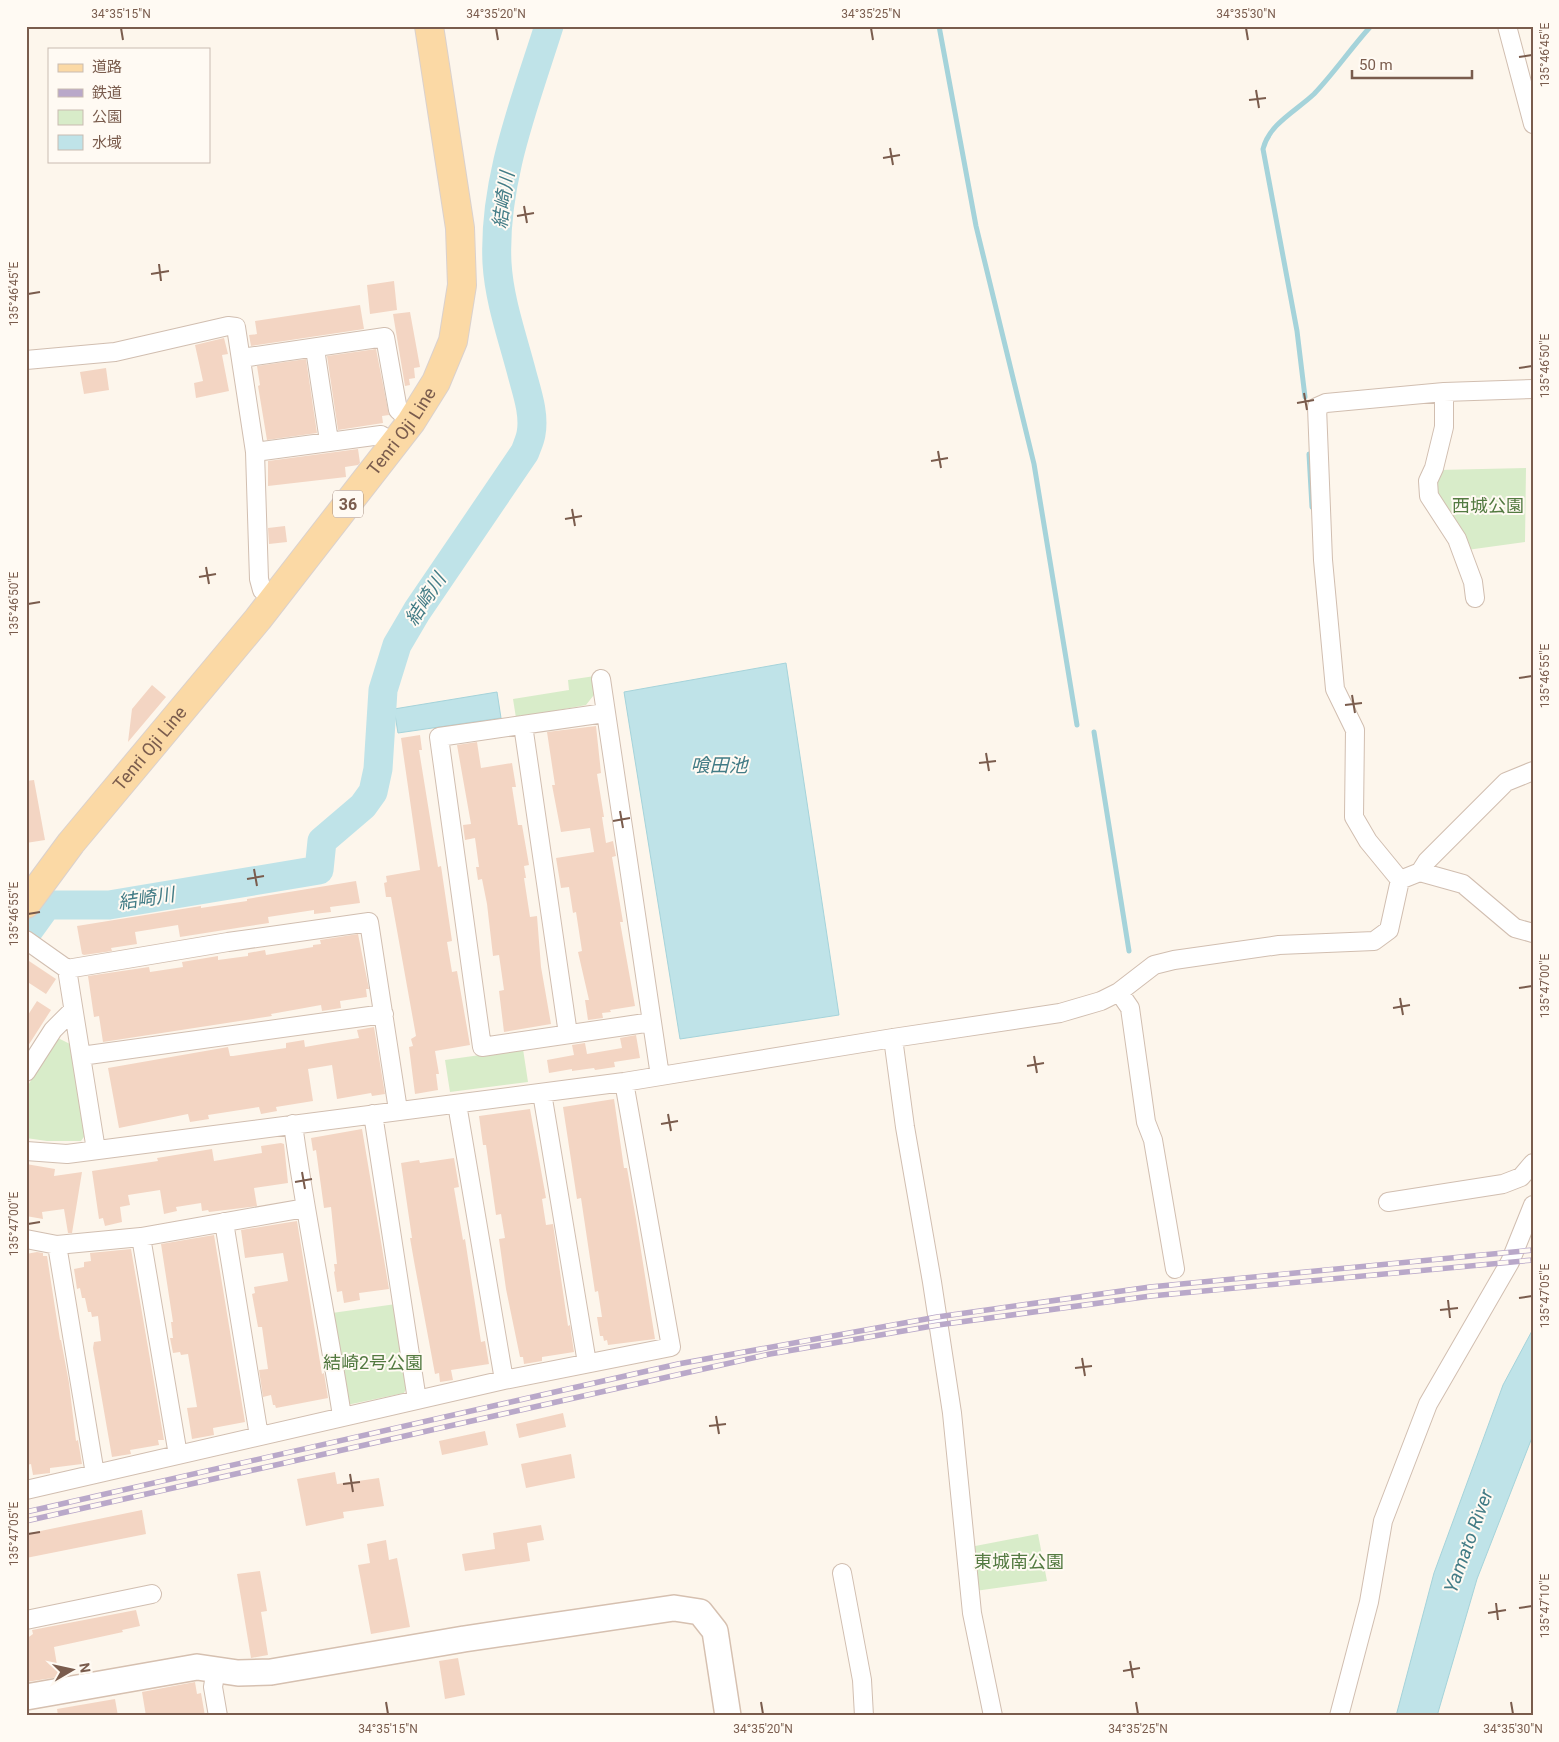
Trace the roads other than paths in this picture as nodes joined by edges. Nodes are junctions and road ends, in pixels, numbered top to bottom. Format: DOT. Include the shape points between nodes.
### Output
graph roads {
  1 [pos="429,26"];
  2 [pos="1507,26"];
  3 [pos="1533,124"];
  4 [pos="315,348"];
  5 [pos="242,358"];
  6 [pos="26,360"];
  7 [pos="1533,389"];
  8 [pos="1444,392"];
  9 [pos="412,422"];
  10 [pos="329,441"];
  11 [pos="395,444"];
  12 [pos="255,452"];
  13 [pos="1475,598"];
  14 [pos="273,599"];
  15 [pos="602,679"];
  16 [pos="605,713"];
  17 [pos="523,725"];
  18 [pos="1533,771"];
  19 [pos="1420,872"];
  20 [pos="1400,880"];
  21 [pos="26,904"];
  22 [pos="1533,933"];
  23 [pos="26,940"];
  24 [pos="67,969"];
  25 [pos="1119,992"];
  26 [pos="73,1010"];
  27 [pos="384,1014"];
  28 [pos="652,1022"];
  29 [pos="568,1034"];
  30 [pos="893,1038"];
  31 [pos="81,1056"];
  32 [pos="26,1072"];
  33 [pos="660,1076"];
  34 [pos="624,1082"];
  35 [pos="542,1093"];
  36 [pos="457,1104"];
  37 [pos="398,1110"];
  38 [pos="373,1114"];
  39 [pos="293,1124"];
  40 [pos="96,1150"];
  41 [pos="26,1151"];
  42 [pos="1533,1163"];
  43 [pos="1388,1202"];
  44 [pos="1533,1205"];
  45 [pos="304,1208"];
  46 [pos="224,1222"];
  47 [pos="141,1237"];
  48 [pos="26,1239"];
  49 [pos="56,1245"];
  50 [pos="1175,1268"];
  51 [pos="588,1363"];
  52 [pos="504,1380"];
  53 [pos="417,1400"];
  54 [pos="342,1416"];
  55 [pos="259,1436"];
  56 [pos="178,1456"];
  57 [pos="95,1474"];
  58 [pos="26,1490"];
  59 [pos="842,1573"];
  60 [pos="152,1594"];
  61 [pos="26,1620"];
  62 [pos="216,1669"];
  63 [pos="26,1697"];
  64 [pos="218,1716"];
  65 [pos="728,1716"];
  66 [pos="864,1716"];
  67 [pos="993,1716"];
  68 [pos="1339,1716"];
  1 -- 9 [label="main road, Tenri Oji Line / 36" via="460,228 462,285 447,361"];
  2 -- 3 [label="street"];
  4 -- 5 [label="street"];
  4 -- 9 [label="street" via="385,337 398,410"];
  4 -- 10 [label="street"];
  5 -- 6 [label="street" via="236,328 228,326 115,352"];
  5 -- 12 [label="street"];
  7 -- 8 [label="street"];
  8 -- 13 [label="street" via="1444,427 1428,481 1429,496 1463,551"];
  8 -- 20 [label="street" via="1326,403 1317,407 1323,560 1334,689 1355,730 1354,817 1368,841"];
  9 -- 11 [label="main road, Tenri Oji Line / 36"];
  10 -- 11 [label="street" via="381,435"];
  10 -- 12 [label="street"];
  11 -- 14 [label="main road, Tenri Oji Line / 36"];
  12 -- 14 [label="street" via="260,579 262,590"];
  14 -- 21 [label="main road, Tenri Oji Line / 36" via="71,843"];
  15 -- 16 [label="street"];
  16 -- 17 [label="street"];
  16 -- 28 [label="street"];
  17 -- 29 [label="street"];
  17 -- 29 [label="street" via="439,737 482,1047"];
  18 -- 19 [label="street" via="1506,782 1427,860"];
  19 -- 20 [label="street"];
  19 -- 22 [label="street" via="1463,884 1515,928"];
  20 -- 25 [label="street" via="1389,930 1374,941 1279,945 1174,960 1154,965"];
  23 -- 24 [label="street"];
  24 -- 26 [label="street"];
  24 -- 27 [label="street" via="369,922"];
  25 -- 30 [label="street" via="1101,1002 1060,1013"];
  25 -- 50 [label="street" via="1130,1008 1146,1122 1153,1140"];
  26 -- 31 [label="street"];
  26 -- 32 [label="street" via="53,1030"];
  27 -- 31 [label="street"];
  27 -- 37 [label="street"];
  28 -- 29 [label="street"];
  28 -- 33 [label="street"];
  30 -- 33 [label="street"];
  30 -- 67 [label="street" via="952,1413 972,1613"];
  31 -- 40 [label="street"];
  33 -- 34 [label="street"];
  34 -- 35 [label="street"];
  34 -- 51 [label="street" via="671,1347"];
  35 -- 36 [label="street"];
  35 -- 51 [label="street"];
  36 -- 37 [label="street"];
  36 -- 52 [label="street"];
  37 -- 38 [label="street"];
  38 -- 39 [label="street"];
  38 -- 53 [label="street"];
  39 -- 40 [label="street"];
  39 -- 45 [label="street"];
  40 -- 41 [label="street" via="67,1154"];
  42 -- 43 [label="street" via="1521,1177 1503,1184"];
  44 -- 68 [label="street" via="1510,1262 1428,1404 1400,1476 1383,1521 1369,1602"];
  45 -- 46 [label="street"];
  45 -- 54 [label="street" via="326,1314"];
  46 -- 47 [label="street"];
  46 -- 55 [label="street"];
  47 -- 49 [label="street"];
  47 -- 56 [label="street"];
  48 -- 49 [label="street"];
  49 -- 57 [label="street"];
  51 -- 52 [label="street"];
  52 -- 53 [label="street"];
  53 -- 54 [label="street"];
  54 -- 55 [label="street"];
  55 -- 56 [label="street"];
  56 -- 57 [label="street"];
  57 -- 58 [label="street"];
  59 -- 66 [label="street" via="862,1680"];
  60 -- 61 [label="street"];
  62 -- 63 [label="street" via="197,1667"];
  62 -- 64 [label="street" via="213,1687"];
  62 -- 65 [label="street" via="238,1673 271,1672 674,1608 700,1612 715,1631"];
}
